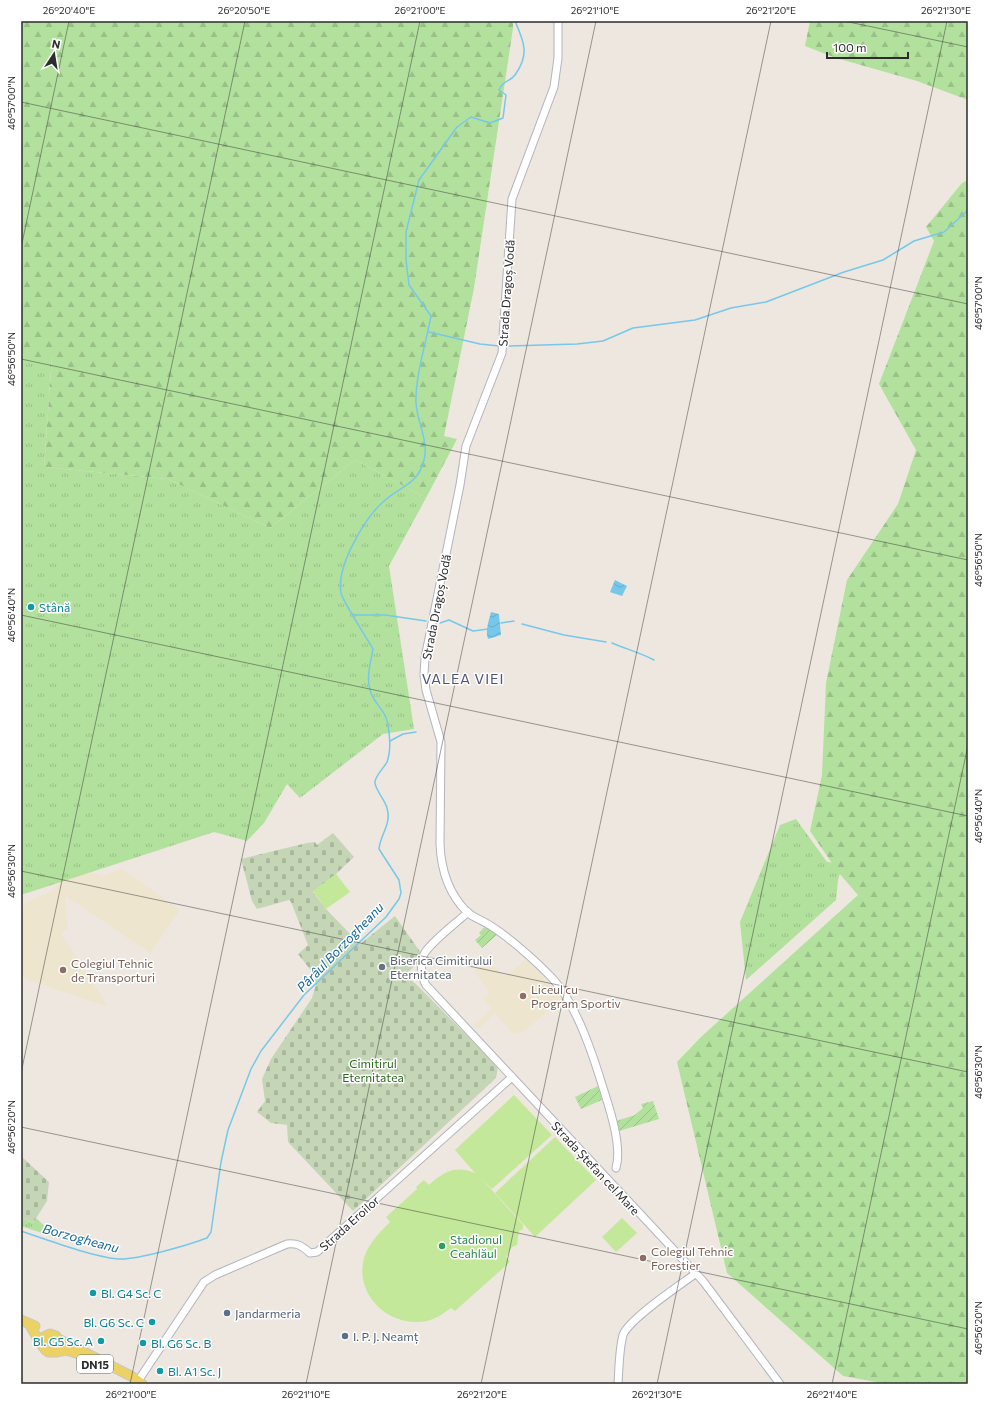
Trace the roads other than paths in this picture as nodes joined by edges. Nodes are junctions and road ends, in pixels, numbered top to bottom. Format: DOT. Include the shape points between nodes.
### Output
graph roads {
  1 [pos="558,21"];
  2 [pos="468,912"];
  3 [pos="512,1077"];
  4 [pos="616,1168"];
  5 [pos="695,1274"];
  6 [pos="25,1322"];
  7 [pos="50,1334"];
  8 [pos="60,1340"];
  9 [pos="42,1344"];
  10 [pos="56,1352"];
  11 [pos="137,1383"];
  12 [pos="618,1384"];
  13 [pos="780,1384"];
  1 -- 2 [label="street, Strada Dragoș Vodă" via="558,58 554,87 512,198 502,353 466,446 425,658 426,690 441,742 441,865 450,889"];
  2 -- 3 [label="street, Strada Ștefan cel Mare" via="424,952 422,979"];
  2 -- 4 [label="street, Strada Dragoș Vodă" via="491,926 527,956 553,979 564,995 584,1033 608,1102 619,1158"];
  3 -- 5 [label="street, Strada Ștefan cel Mare"];
  3 -- 11 [label="street, Strada Eroilor" via="316,1252 310,1253 302,1245 287,1244 204,1282"];
  5 -- 12 [label="street" via="626,1330"];
  5 -- 13 [label="street, Strada Ștefan cel Mare"];
  6 -- 7 [label="main road, DN15"];
  6 -- 9 [label="main road, DN15"];
  7 -- 8 [label="main road, DN15"];
  7 -- 9 [label="main road" via="44,1338"];
  8 -- 10 [label="main road"];
  8 -- 11 [label="main road, DN15"];
  9 -- 10 [label="main road, DN15" via="48,1352"];
  10 -- 11 [label="main road, DN15" via="72,1351"];
}
